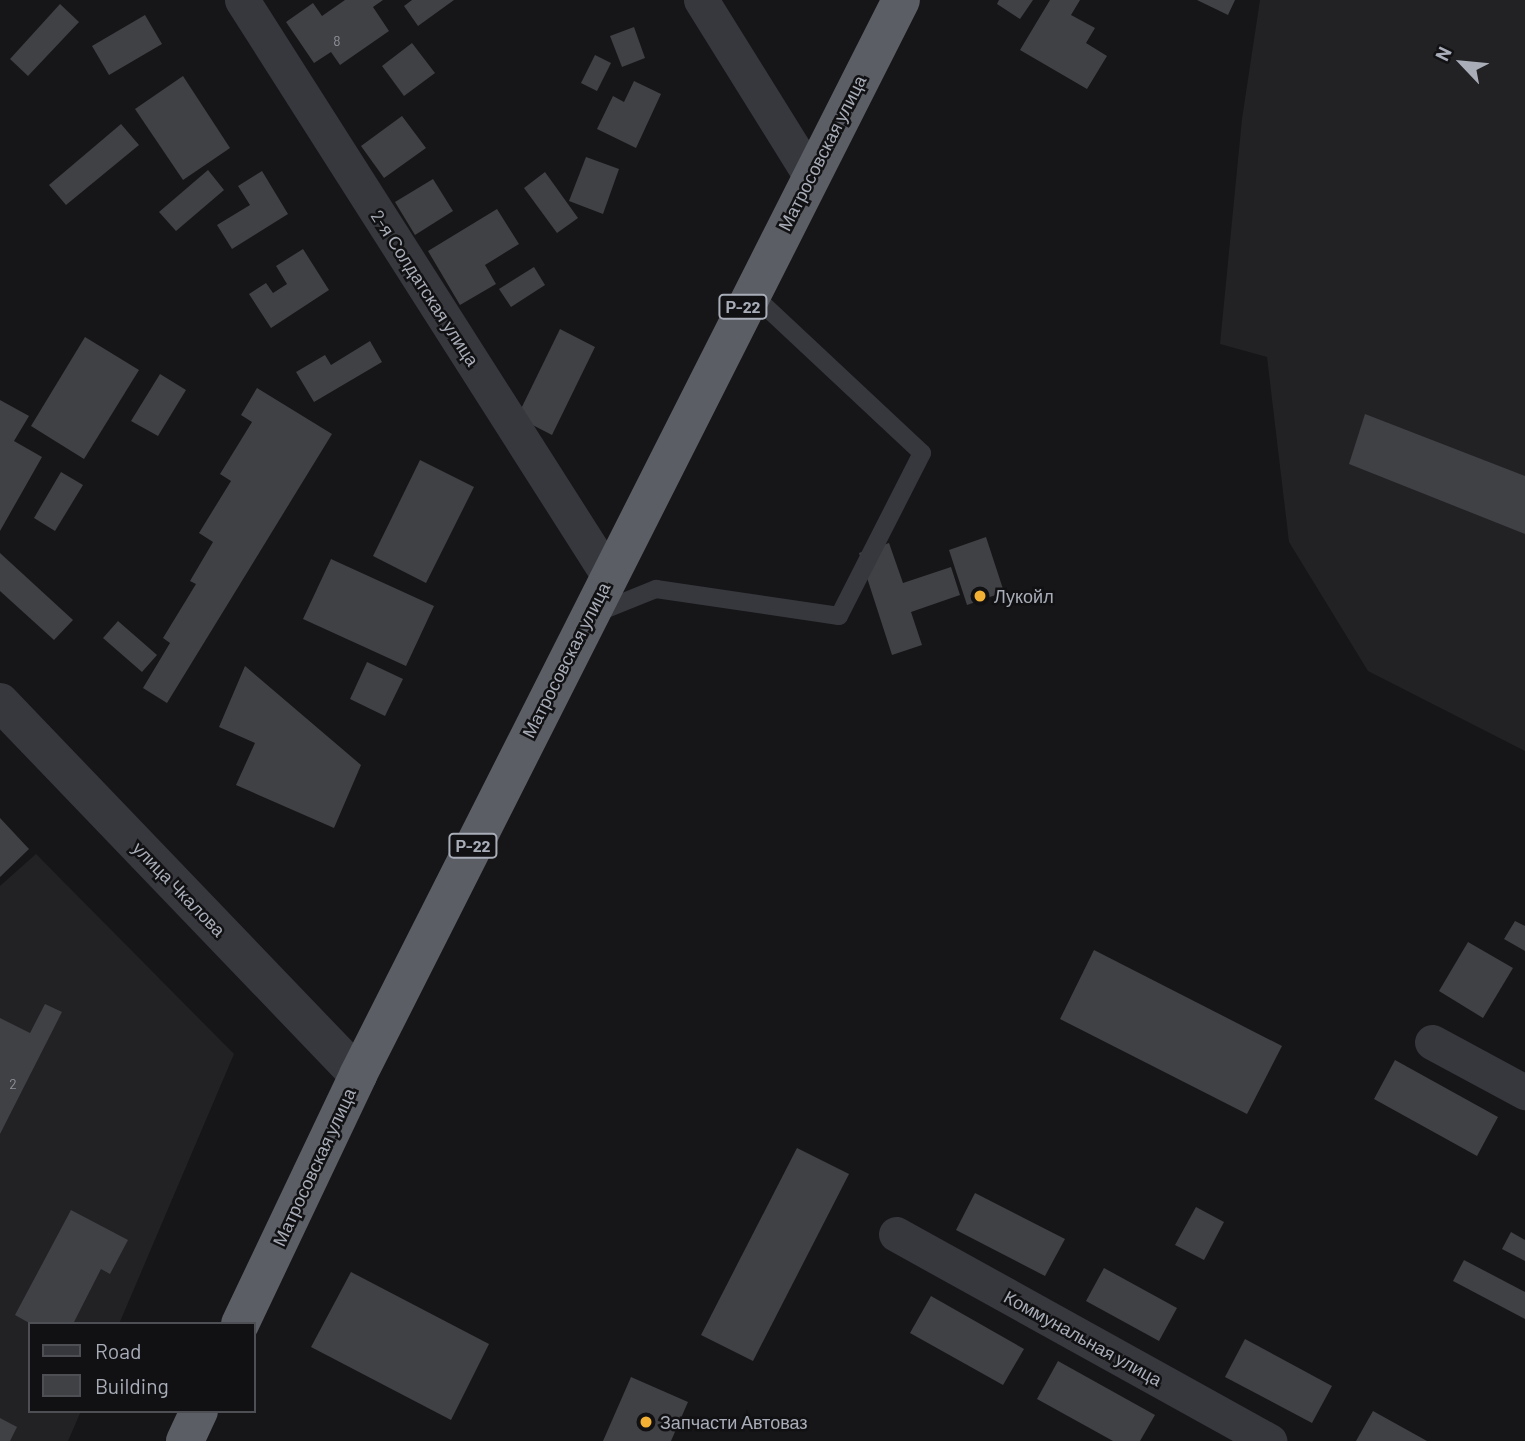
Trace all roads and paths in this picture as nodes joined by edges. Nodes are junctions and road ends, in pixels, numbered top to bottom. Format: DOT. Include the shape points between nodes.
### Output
graph roads {
  1 [pos="242,0"];
  2 [pos="701,0"];
  3 [pos="901,0"];
  4 [pos="810,175"];
  5 [pos="750,292"];
  6 [pos="608,575"];
  7 [pos="588,616"];
  8 [pos="0,702"];
  9 [pos="1432,1042"];
  10 [pos="358,1075"];
  11 [pos="1525,1092"];
  12 [pos="896,1234"];
  13 [pos="241,1322"];
  14 [pos="198,1413"];
  15 [pos="185,1441"];
  16 [pos="1270,1441"];
  1 -- 6 [label="street, 2-я Солдатская улица"];
  2 -- 4 [label="street"];
  3 -- 4 [label="highway, Матросовская улица / Р-22"];
  4 -- 5 [label="highway, Матросовская улица / Р-22"];
  5 -- 6 [label="highway, Матросовская улица / Р-22"];
  5 -- 7 [label="lane" via="922,453 839,616 656,589"];
  6 -- 7 [label="highway, Матросовская улица / Р-22"];
  7 -- 10 [label="highway, Матросовская улица / Р-22"];
  8 -- 10 [label="street, улица Чкалова"];
  9 -- 11 [label="street"];
  10 -- 13 [label="highway, Матросовская улица / Р-22"];
  12 -- 16 [label="street, Коммунальная улица"];
  14 -- 15 [label="highway"];
}
